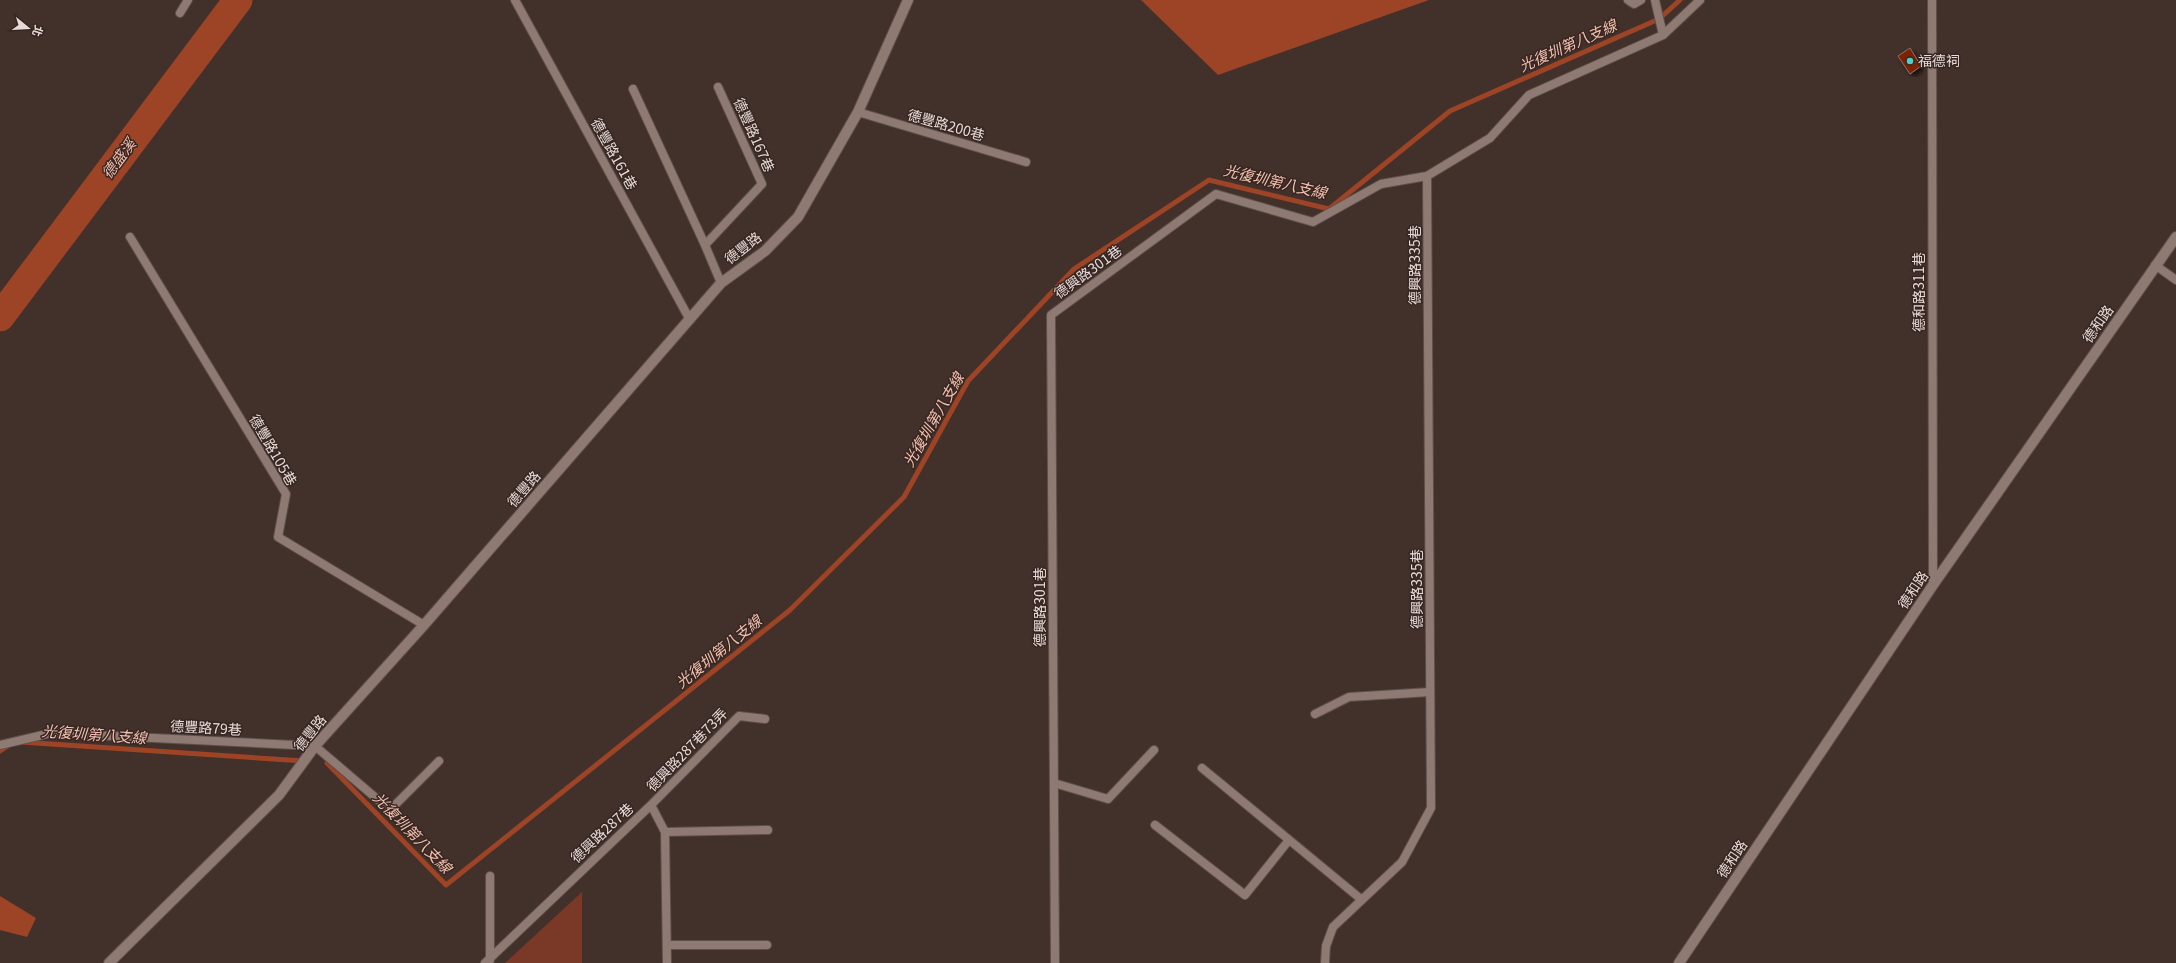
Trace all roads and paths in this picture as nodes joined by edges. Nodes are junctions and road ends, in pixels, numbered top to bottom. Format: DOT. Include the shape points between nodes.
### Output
graph roads {
  1 [pos="188,0"];
  2 [pos="515,0"];
  3 [pos="908,0"];
  4 [pos="1628,0"];
  5 [pos="1641,0"];
  6 [pos="1655,0"];
  7 [pos="1700,0"];
  8 [pos="1932,0"];
  9 [pos="180,13"];
  10 [pos="1663,35"];
  11 [pos="718,87"];
  12 [pos="633,89"];
  13 [pos="858,112"];
  14 [pos="1026,162"];
  15 [pos="1427,176"];
  16 [pos="130,237"];
  17 [pos="2176,237"];
  18 [pos="705,245"];
  19 [pos="2155,265"];
  20 [pos="2176,280"];
  21 [pos="721,283"];
  22 [pos="690,320"];
  23 [pos="1933,585"];
  24 [pos="424,625"];
  25 [pos="1430,692"];
  26 [pos="1315,714"];
  27 [pos="766,719"];
  28 [pos="0,745"];
  29 [pos="316,746"];
  30 [pos="1154,750"];
  31 [pos="439,761"];
  32 [pos="1202,768"];
  33 [pos="1054,783"];
  34 [pos="651,806"];
  35 [pos="1155,825"];
  36 [pos="768,830"];
  37 [pos="665,832"];
  38 [pos="1289,840"];
  39 [pos="490,876"];
  40 [pos="1362,900"];
  41 [pos="667,945"];
  42 [pos="767,946"];
  43 [pos="488,961"];
  44 [pos="109,963"];
  45 [pos="667,963"];
  46 [pos="1055,963"];
  47 [pos="1325,963"];
  48 [pos="1679,963"];
  1 -- 9 [label="lane"];
  2 -- 22 [label="lane, 德豐路161巷"];
  3 -- 13 [label="street, 德豐路"];
  4 -- 5 [label="lane" via="1634,4"];
  6 -- 10 [label="lane"];
  7 -- 10 [label="lane, 德興路301巷"];
  8 -- 23 [label="lane, 德和路311巷"];
  10 -- 15 [label="lane, 德興路301巷" via="1530,95 1490,138"];
  11 -- 18 [label="lane, 德豐路167巷" via="762,184"];
  12 -- 18 [label="lane"];
  13 -- 14 [label="lane, 德豐路200巷"];
  13 -- 21 [label="street, 德豐路" via="798,217 766,251"];
  15 -- 25 [label="lane, 德興路335巷"];
  15 -- 33 [label="lane, 德興路301巷" via="1380,184 1313,222 1216,194 1050,315"];
  16 -- 24 [label="lane, 德豐路105巷" via="286,494 278,537"];
  17 -- 19 [label="street, 德和路"];
  18 -- 21 [label="lane"];
  19 -- 20 [label="lane"];
  19 -- 23 [label="street, 德和路"];
  21 -- 22 [label="street, 德豐路"];
  22 -- 24 [label="street, 德豐路"];
  23 -- 48 [label="street, 德和路"];
  24 -- 29 [label="street, 德豐路"];
  25 -- 26 [label="lane" via="1349,697"];
  25 -- 40 [label="lane, 德興路335巷" via="1431,808 1402,862"];
  27 -- 34 [label="lane, 德興路287巷73弄" via="739,716"];
  28 -- 29 [label="lane, 德豐路79巷" via="51,733"];
  29 -- 31 [label="lane" via="390,810"];
  29 -- 44 [label="street, 德豐路" via="278,795"];
  30 -- 33 [label="lane" via="1108,799"];
  32 -- 38 [label="lane"];
  33 -- 46 [label="lane, 德興路301巷"];
  34 -- 37 [label="lane, 德興路287巷"];
  34 -- 43 [label="lane, 德興路287巷"];
  35 -- 38 [label="lane" via="1245,895"];
  36 -- 37 [label="lane"];
  37 -- 41 [label="lane, 德興路287巷"];
  38 -- 40 [label="lane"];
  39 -- 43 [label="lane, 德興路287巷"];
  40 -- 47 [label="lane, 德興路335巷" via="1334,927 1326,946"];
  41 -- 42 [label="lane"];
  41 -- 45 [label="lane, 德興路287巷"];
}
